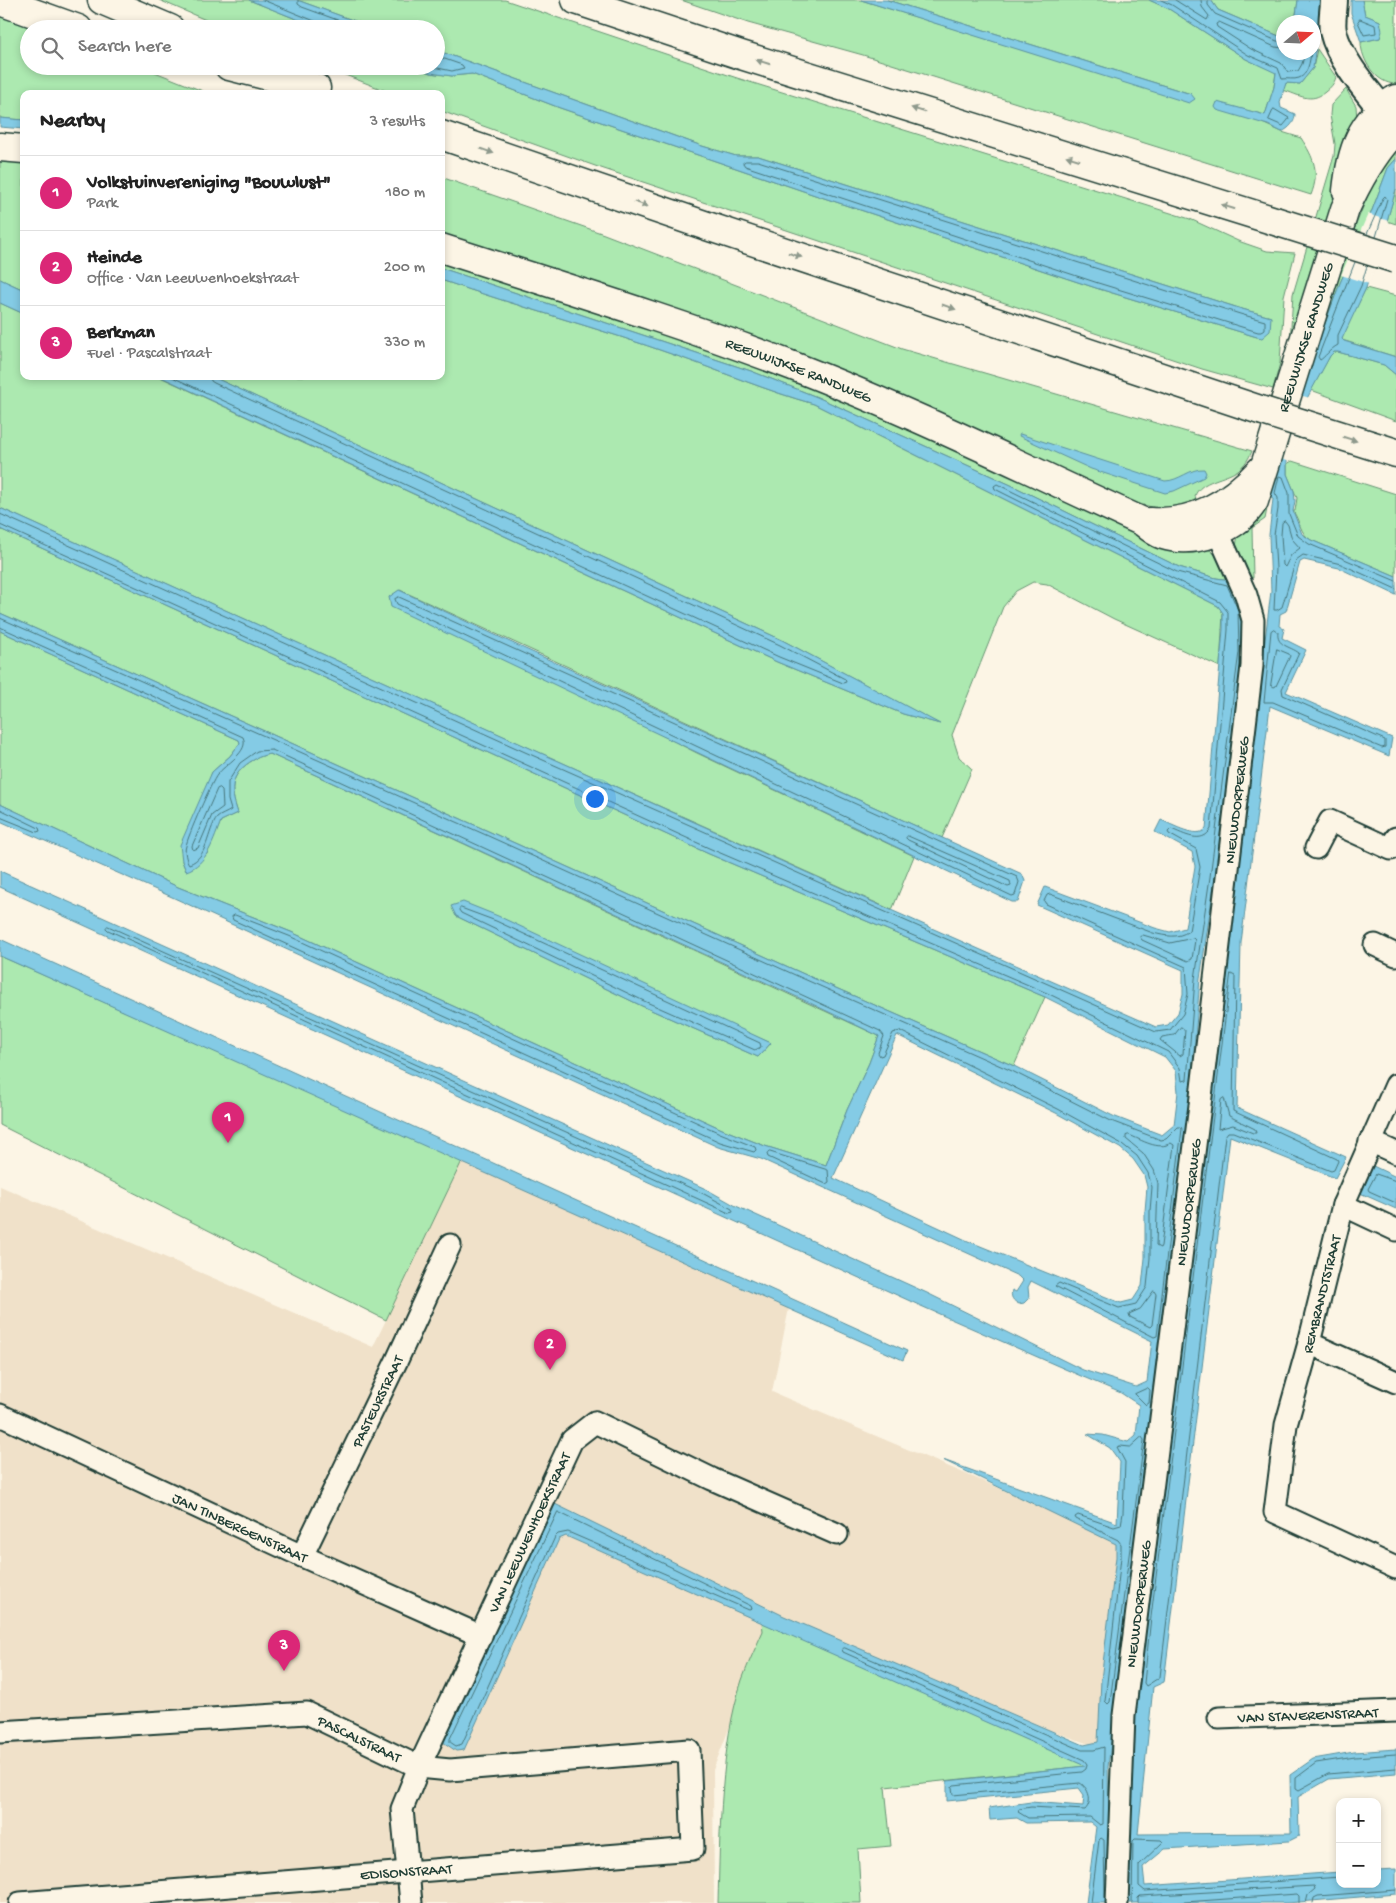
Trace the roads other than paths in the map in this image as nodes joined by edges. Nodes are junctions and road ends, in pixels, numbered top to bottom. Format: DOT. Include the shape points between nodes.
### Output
graph roads {
  1 [pos="102,0"];
  2 [pos="576,0"];
  3 [pos="1334,0"];
  4 [pos="0,1"];
  5 [pos="53,20"];
  6 [pos="149,20"];
  7 [pos="263,75"];
  8 [pos="284,75"];
  9 [pos="320,90"];
  10 [pos="321,90"];
  11 [pos="1393,116"];
  12 [pos="445,136"];
  13 [pos="0,147"];
  14 [pos="20,149"];
  15 [pos="445,249"];
  16 [pos="1396,259"];
  17 [pos="1396,453"];
  18 [pos="1213,521"];
  19 [pos="1396,838"];
  20 [pos="1316,848"];
  21 [pos="1375,945"];
  22 [pos="1396,955"];
  23 [pos="1396,1085"];
  24 [pos="1370,1141"];
  25 [pos="1396,1153"];
  26 [pos="1343,1205"];
  27 [pos="1396,1230"];
  28 [pos="450,1245"];
  29 [pos="1309,1343"];
  30 [pos="1396,1382"];
  31 [pos="0,1415"];
  32 [pos="837,1534"];
  33 [pos="302,1556"];
  34 [pos="1396,1568"];
  35 [pos="481,1636"];
  36 [pos="1396,1711"];
  37 [pos="1219,1718"];
  38 [pos="0,1732"];
  39 [pos="689,1750"];
  40 [pos="419,1767"];
  41 [pos="408,1871"];
  42 [pos="20,1903"];
  43 [pos="411,1903"];
  44 [pos="1118,1903"];
  1 -- 6 [label="main road"];
  16 -- 2 [label="main road, one-way, bridge"];
  3 -- 11 [label="street" via="1332,29 1340,48 1355,73"];
  4 -- 5 [label="main road"];
  7 -- 9 [label="main road"];
  8 -- 10 [label="main road"];
  11 -- 18 [label="main road, REEUWIJKSE RANDWEG" via="1365,129 1354,149 1345,209 1265,466"];
  12 -- 17 [label="main road, one-way, bridge"];
  13 -- 14 [label="main road"];
  15 -- 18 [label="main road, REEUWIJKSE RANDWEG" via="796,367 1143,522"];
  18 -- 44 [label="street, NIEUWDORPERWEG" via="1246,596 1253,620 1252,666 1124,1715"];
  19 -- 20 [label="street" via="1391,849 1330,821"];
  21 -- 22 [label="street"];
  23 -- 24 [label="street, REMBRANDTSTRAAT"];
  24 -- 25 [label="street"];
  24 -- 26 [label="street, REMBRANDTSTRAAT"];
  26 -- 27 [label="street"];
  26 -- 29 [label="street, REMBRANDTSTRAAT"];
  28 -- 33 [label="street, PASTEURSTRAAT"];
  29 -- 30 [label="street"];
  29 -- 34 [label="street, REMBRANDTSTRAAT" via="1286,1425 1275,1512"];
  31 -- 33 [label="street, JAN TINBERGENSTRAAT"];
  32 -- 35 [label="street, VAN LEEUWENHOEKSTRAAT" via="712,1479 595,1422 572,1440"];
  33 -- 35 [label="street, JAN TINBERGENSTRAAT"];
  35 -- 40 [label="street, VAN LEEUWENHOEKSTRAAT"];
  36 -- 37 [label="street, VAN STAVERENSTRAAT"];
  38 -- 40 [label="street, PASCALSTRAAT" via="306,1714"];
  39 -- 40 [label="street, PASCALSTRAAT" via="450,1770"];
  39 -- 41 [label="street, EDISONSTRAAT" via="693,1849"];
  40 -- 41 [label="street, VAN LEEUWENHOEKSTRAAT" via="402,1809"];
  41 -- 42 [label="street, EDISONSTRAAT"];
  41 -- 43 [label="street, VAN LEEUWENHOEKSTRAAT"];
}
